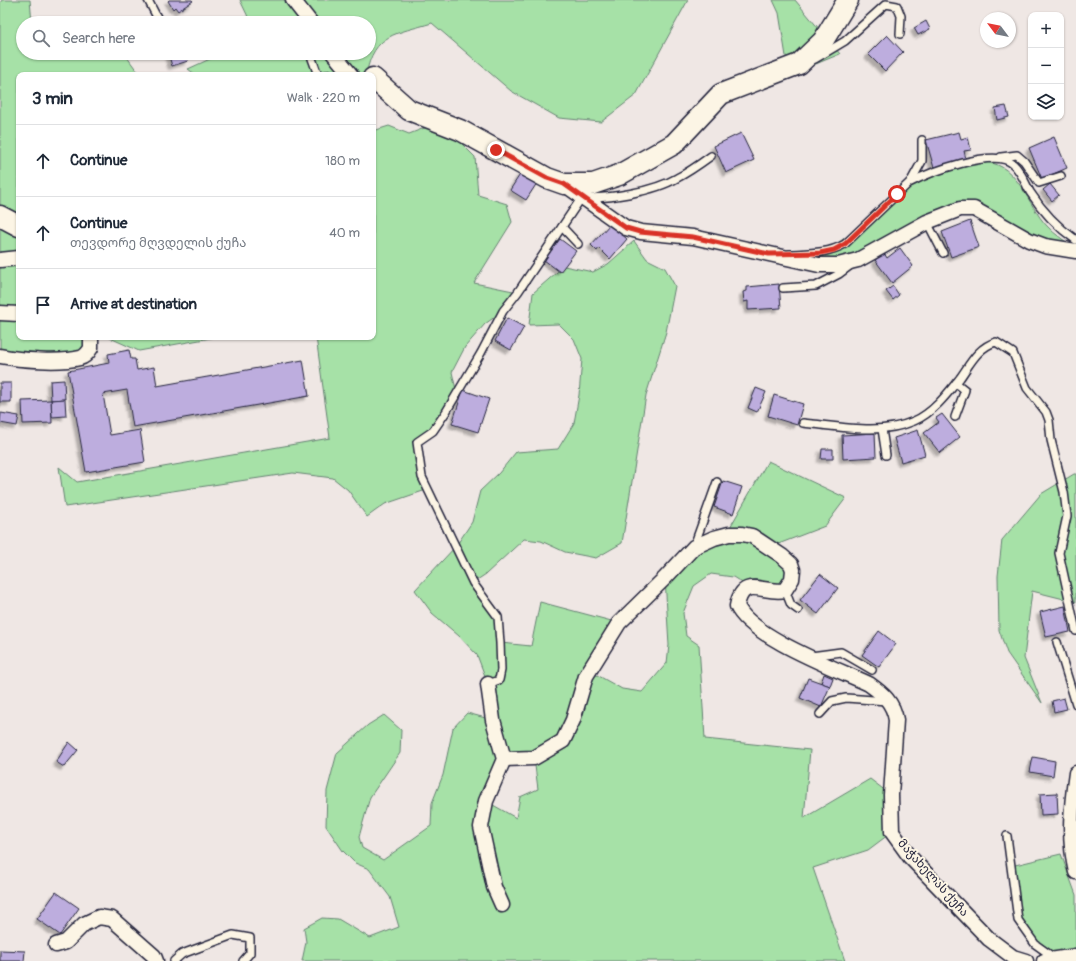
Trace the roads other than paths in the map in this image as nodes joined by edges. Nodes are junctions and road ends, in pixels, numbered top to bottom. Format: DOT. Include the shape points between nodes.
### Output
graph roads {
  1 [pos="148,0"];
  2 [pos="293,0"];
  3 [pos="842,0"];
  4 [pos="848,0"];
  5 [pos="156,16"];
  6 [pos="306,16"];
  7 [pos="900,34"];
  8 [pos="823,41"];
  9 [pos="313,60"];
  10 [pos="339,60"];
  11 [pos="799,64"];
  12 [pos="317,72"];
  13 [pos="349,72"];
  14 [pos="376,81"];
  15 [pos="922,140"];
  16 [pos="711,156"];
  17 [pos="998,157"];
  18 [pos="1061,176"];
  19 [pos="564,184"];
  20 [pos="909,184"];
  21 [pos="582,197"];
  22 [pos="0,216"];
  23 [pos="927,222"];
  24 [pos="16,224"];
  25 [pos="562,227"];
  26 [pos="1076,240"];
  27 [pos="578,244"];
  28 [pos="1076,251"];
  29 [pos="943,253"];
  30 [pos="769,254"];
  31 [pos="16,258"];
  32 [pos="0,260"];
  33 [pos="858,260"];
  34 [pos="783,288"];
  35 [pos="0,313"];
  36 [pos="16,314"];
  37 [pos="91,340"];
  38 [pos="0,356"];
  39 [pos="956,383"];
  40 [pos="955,417"];
  41 [pos="802,423"];
  42 [pos="882,429"];
  43 [pos="886,455"];
  44 [pos="717,482"];
  45 [pos="694,546"];
  46 [pos="785,590"];
  47 [pos="798,610"];
  48 [pos="1076,631"];
  49 [pos="1057,642"];
  50 [pos="810,657"];
  51 [pos="872,670"];
  52 [pos="488,684"];
  53 [pos="890,702"];
  54 [pos="1076,704"];
  55 [pos="820,714"];
  56 [pos="504,758"];
  57 [pos="1076,773"];
  58 [pos="1007,836"];
  59 [pos="1076,872"];
  60 [pos="502,905"];
  61 [pos="56,945"];
  62 [pos="1076,956"];
  63 [pos="1050,960"];
  64 [pos="156,961"];
  65 [pos="174,961"];
  66 [pos="243,961"];
  67 [pos="1026,961"];
  1 -- 5 [label="lane"];
  2 -- 6 [label="street"];
  3 -- 8 [label="lane"];
  4 -- 8 [label="street"];
  7 -- 11 [label="lane" via="901,16 897,6 886,4 846,41 817,59"];
  8 -- 11 [label="street"];
  9 -- 12 [label="lane"];
  10 -- 13 [label="street"];
  11 -- 19 [label="street" via="721,94 674,144 618,175 593,184"];
  14 -- 19 [label="street" via="409,110 460,130 512,160"];
  15 -- 20 [label="lane" via="922,161"];
  16 -- 21 [label="lane" via="677,179 660,186 598,199"];
  17 -- 18 [label="lane" via="1017,155 1039,183"];
  17 -- 20 [label="lane" via="934,171"];
  17 -- 26 [label="lane" via="1013,164 1051,220"];
  19 -- 21 [label="street"];
  20 -- 30 [label="lane" via="845,244 834,250 820,253"];
  21 -- 25 [label="lane"];
  21 -- 30 [label="street" via="626,228 640,232 693,237"];
  22 -- 24 [label="street"];
  23 -- 28 [label="street" via="960,208 974,209 1029,240 1045,246"];
  23 -- 29 [label="lane"];
  23 -- 33 [label="street"];
  25 -- 27 [label="lane"];
  25 -- 52 [label="lane" via="503,311 446,412 433,431 417,442 422,477 467,572 498,617 501,670 499,680"];
  30 -- 33 [label="street" via="819,266"];
  31 -- 32 [label="street"];
  33 -- 34 [label="lane" via="816,286"];
  35 -- 36 [label="street"];
  37 -- 38 [label="street" via="92,348 85,356 79,358 12,359"];
  39 -- 40 [label="lane" via="965,390"];
  39 -- 42 [label="lane" via="929,412 915,421"];
  39 -- 48 [label="lane" via="979,351 996,342 1013,353 1027,388 1050,420 1051,440 1064,492 1067,516 1059,553"];
  41 -- 42 [label="lane"];
  42 -- 43 [label="lane"];
  44 -- 45 [label="lane"];
  45 -- 46 [label="street" via="729,534 752,536 791,564 792,579"];
  45 -- 56 [label="street" via="619,623 586,676 573,720 563,741 534,758"];
  46 -- 47 [label="lane" via="791,605"];
  46 -- 50 [label="street" via="778,592 747,588 742,592 737,606 740,613 768,636"];
  49 -- 54 [label="lane"];
  50 -- 51 [label="lane" via="841,652"];
  50 -- 53 [label="street" via="869,684"];
  52 -- 56 [label="street" via="493,720"];
  53 -- 55 [label="lane" via="846,698 832,701"];
  53 -- 67 [label="street, მაჭახელას ქუჩა" via="896,720 891,795 892,832 910,857 989,939 1013,957"];
  56 -- 60 [label="street" via="486,801 481,827 494,887"];
  57 -- 59 [label="street" via="1070,830 1071,852"];
  58 -- 63 [label="lane" via="1018,920"];
  61 -- 64 [label="street" via="66,942 84,924 99,917 112,920 154,956"];
  62 -- 63 [label="street"];
  65 -- 66 [label="lane" via="182,954 233,935 250,938 250,953"];
}
